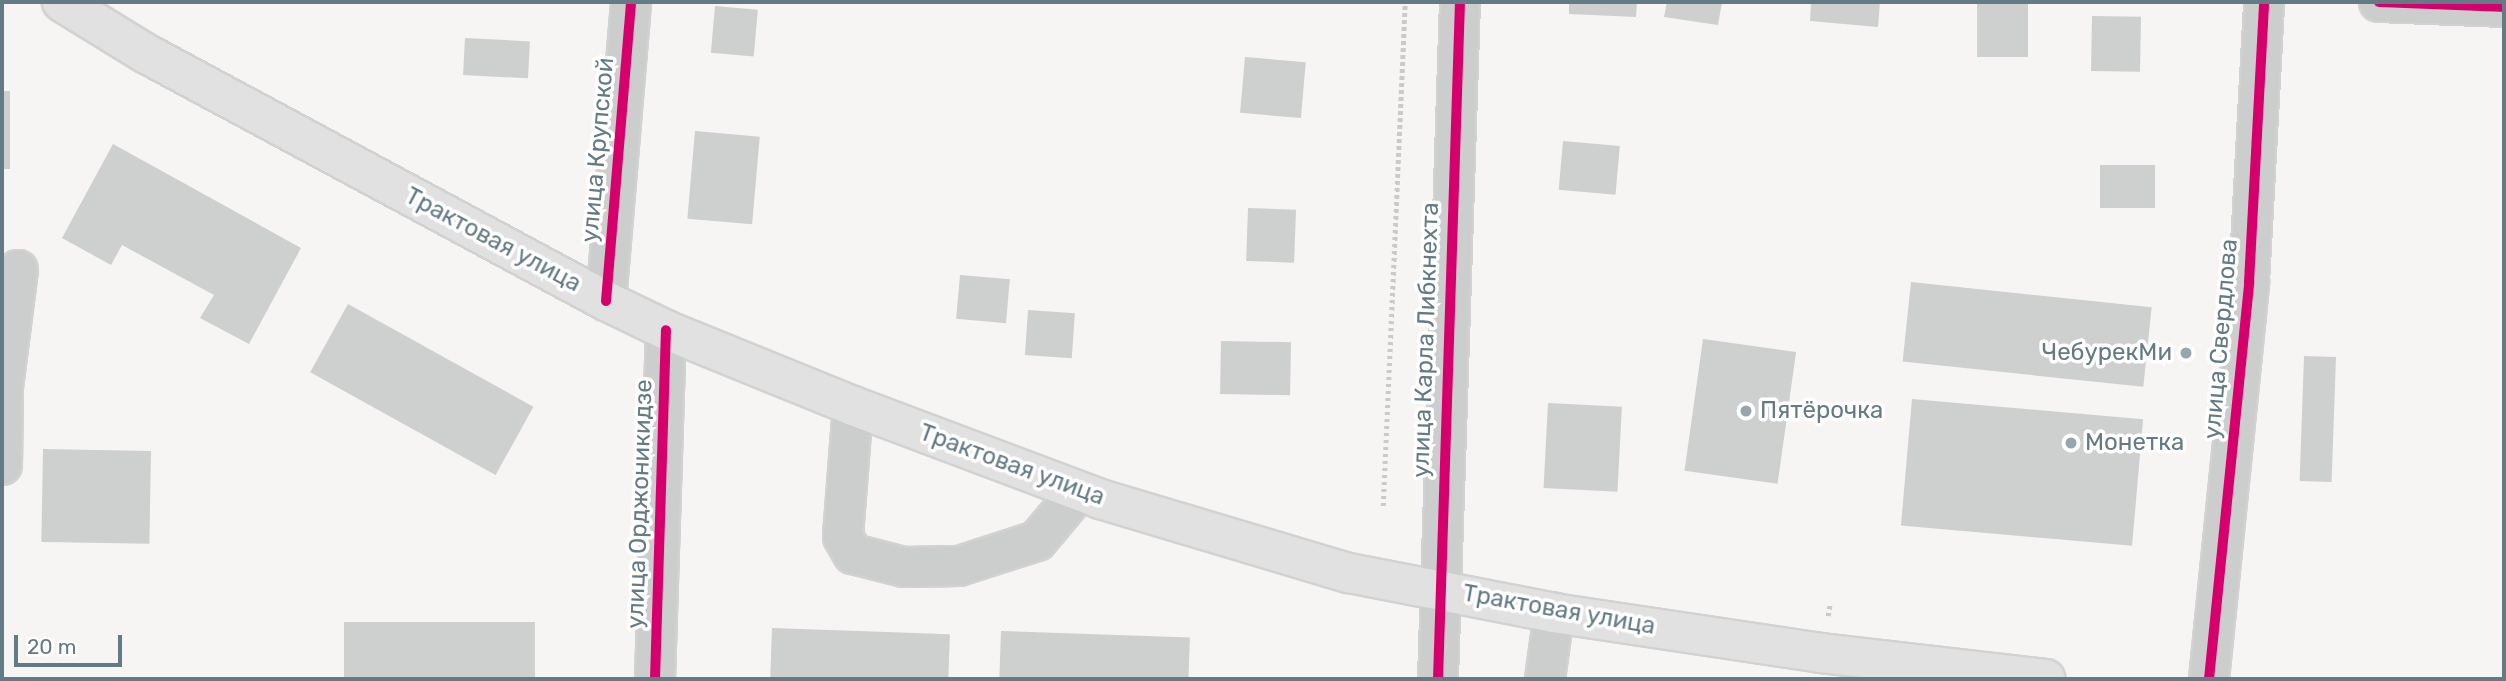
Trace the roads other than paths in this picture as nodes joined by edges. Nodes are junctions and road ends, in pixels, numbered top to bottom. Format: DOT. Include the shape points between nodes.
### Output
graph roads {
  1 [pos="62,2"];
  2 [pos="631,2"];
  3 [pos="1460,2"];
  4 [pos="2264,2"];
  5 [pos="2379,2"];
  6 [pos="2504,7"];
  7 [pos="18,270"];
  8 [pos="606,301"];
  9 [pos="666,330"];
  10 [pos="853,406"];
  11 [pos="2,466"];
  12 [pos="1079,491"];
  13 [pos="1439,589"];
  14 [pos="1554,613"];
  15 [pos="1908,671"];
  16 [pos="655,679"];
  17 [pos="1438,679"];
  18 [pos="1545,679"];
  19 [pos="2046,679"];
  20 [pos="2209,679"];
  1 -- 8 [label="main road, Трактовая улица" via="145,54"];
  2 -- 8 [label="street, улица Крупской"];
  3 -- 13 [label="street, улица Карла Либкнехта"];
  4 -- 20 [label="street, улица Свердлова" via="2249,282"];
  5 -- 6 [label="street"];
  7 -- 11 [label="street" via="4,387"];
  8 -- 9 [label="main road, Трактовая улица"];
  9 -- 10 [label="main road, Трактовая улица"];
  9 -- 16 [label="street, улица Орджоникидзе"];
  10 -- 12 [label="main road, Трактовая улица"];
  10 -- 12 [label="street" via="843,537 853,554 904,567 959,566 1037,541"];
  12 -- 13 [label="main road, Трактовая улица" via="1349,573"];
  13 -- 14 [label="main road, Трактовая улица"];
  13 -- 17 [label="street, улица Карла Либкнехта"];
  14 -- 15 [label="main road, Трактовая улица"];
  14 -- 18 [label="street"];
  15 -- 19 [label="main road, Трактовая улица"];
}
